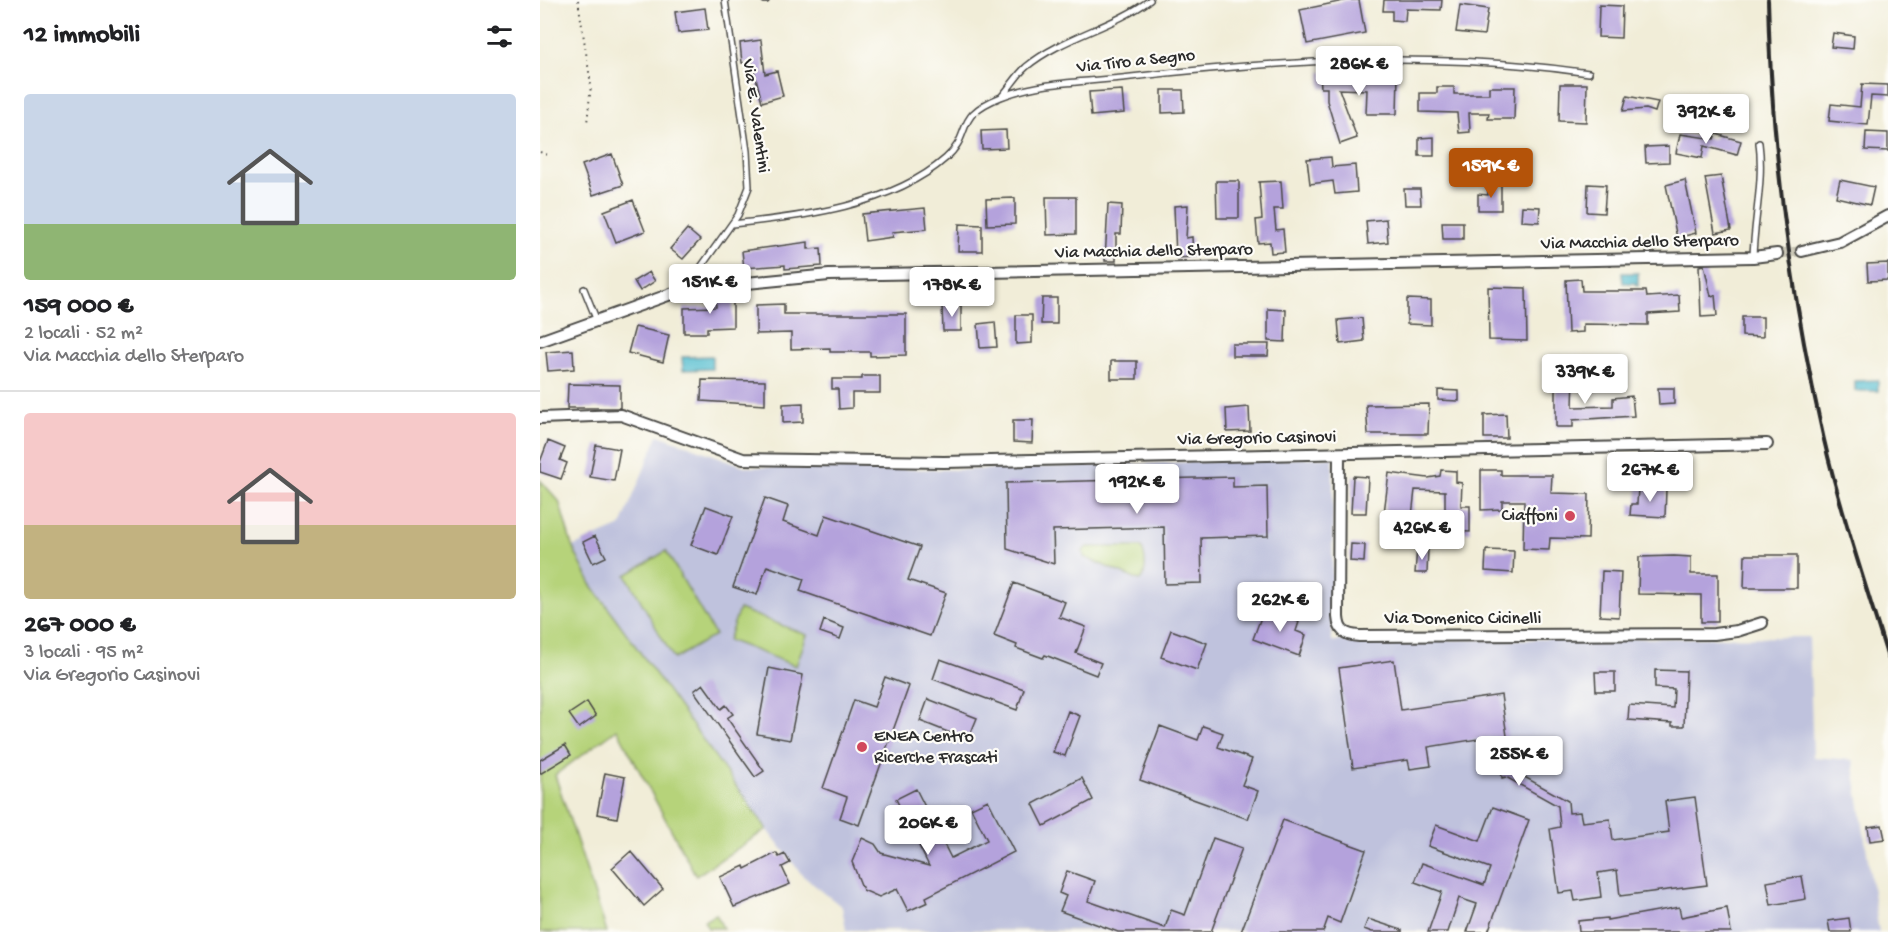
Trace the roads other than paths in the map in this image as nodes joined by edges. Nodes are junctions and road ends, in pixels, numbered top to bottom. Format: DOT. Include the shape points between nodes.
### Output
graph roads {
  1 [pos="725,0"];
  2 [pos="1149,0"];
  3 [pos="1589,73"];
  4 [pos="1002,97"];
  5 [pos="1758,143"];
  6 [pos="1888,216"];
  7 [pos="732,224"];
  8 [pos="1802,251"];
  9 [pos="1777,254"];
  10 [pos="1753,257"];
  11 [pos="584,289"];
  12 [pos="685,290"];
  13 [pos="597,321"];
  14 [pos="540,341"];
  15 [pos="540,418"];
  16 [pos="1767,444"];
  17 [pos="1339,454"];
  18 [pos="1762,623"];
  1 -- 7 [label="lane, Via E. Valentini" via="749,171 748,194"];
  2 -- 4 [label="lane" via="1131,14 1050,52 1026,68"];
  3 -- 4 [label="lane, Via Tiro a Segno" via="1515,64 1338,60 1177,72 1037,88"];
  4 -- 7 [label="lane, Via Tiro a Segno" via="975,109 950,154 907,185 812,213"];
  5 -- 10 [label="lane" via="1761,173"];
  6 -- 8 [label="street" via="1832,246"];
  7 -- 12 [label="lane, Via E. Valentini"];
  9 -- 10 [label="street, Via Macchia dello Sterparo"];
  10 -- 12 [label="street, Via Macchia dello Sterparo" via="838,275"];
  11 -- 13 [label="lane"];
  12 -- 13 [label="street, Via Macchia dello Sterparo"];
  13 -- 14 [label="street, Via Macchia dello Sterparo"];
  15 -- 17 [label="street, Via Gregorio Casinovi" via="621,415 743,459 945,462"];
  16 -- 17 [label="street, Via Gregorio Casinovi"];
  17 -- 18 [label="street, Via Domenico Cicinelli" via="1338,621 1346,634 1714,634"];
}
